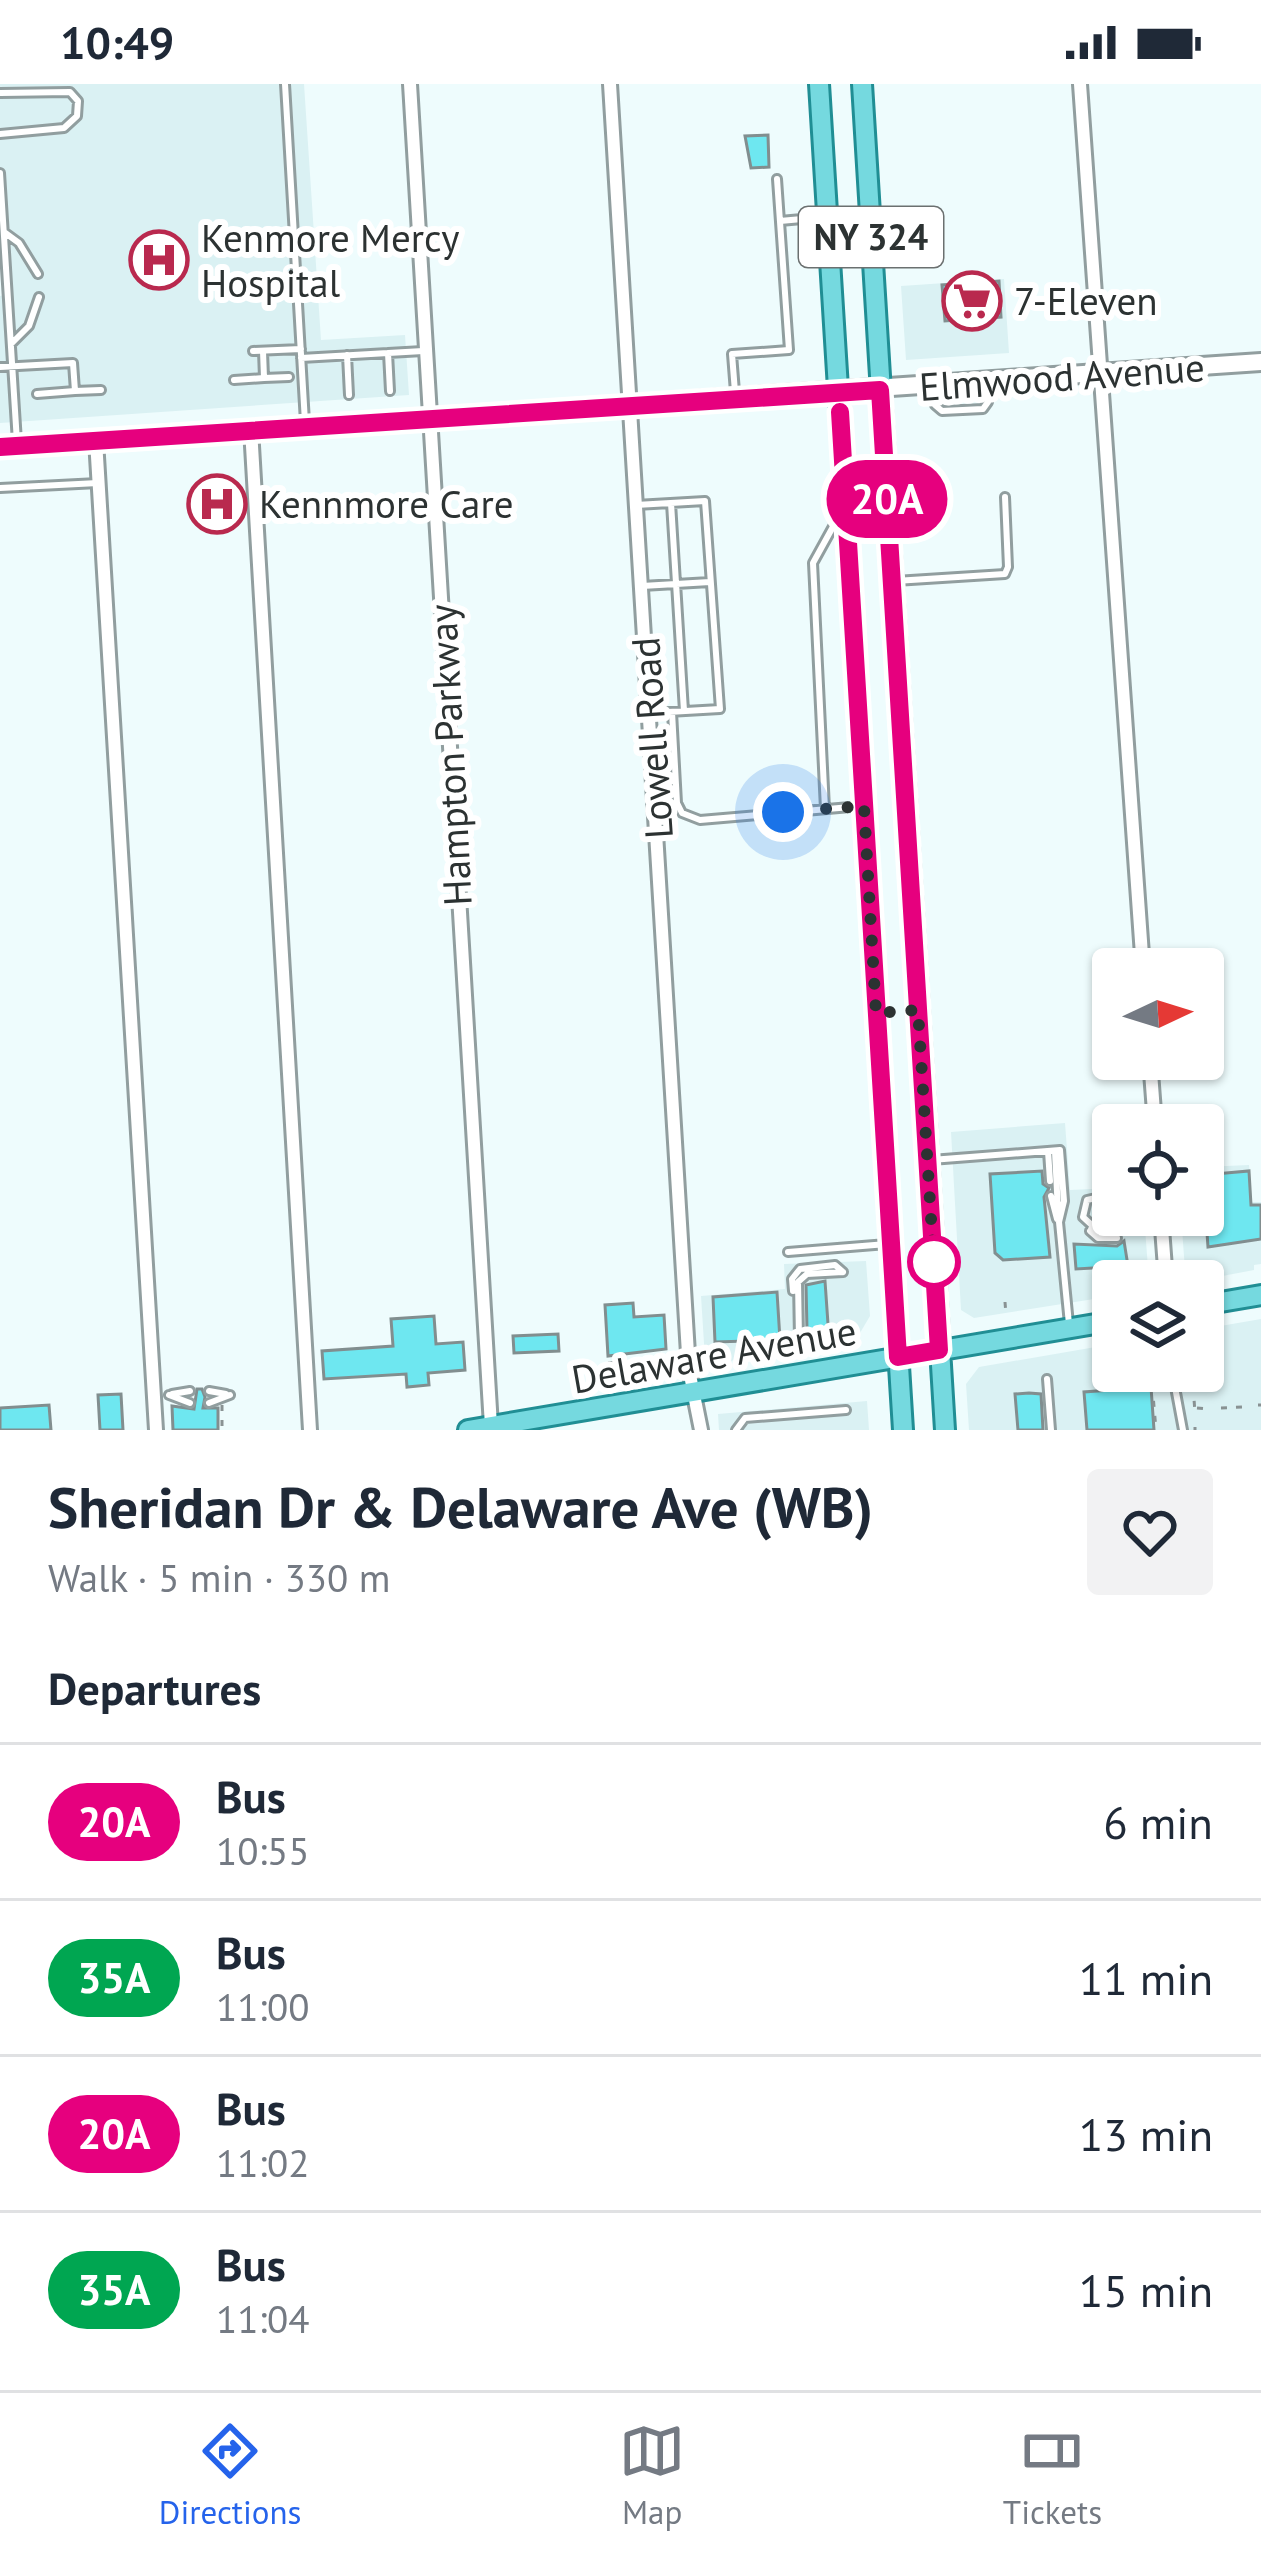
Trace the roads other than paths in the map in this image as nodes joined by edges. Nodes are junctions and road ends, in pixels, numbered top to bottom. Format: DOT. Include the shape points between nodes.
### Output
graph roads {
  1 [pos="285,84"];
  2 [pos="410,84"];
  3 [pos="610,84"];
  4 [pos="819,84"];
  5 [pos="862,84"];
  6 [pos="1080,84"];
  7 [pos="0,93"];
  8 [pos="0,134"];
  9 [pos="0,173"];
  10 [pos="777,179"];
  11 [pos="828,217"];
  12 [pos="780,220"];
  13 [pos="4,232"];
  14 [pos="38,274"];
  15 [pos="39,297"];
  16 [pos="11,344"];
  17 [pos="426,351"];
  18 [pos="301,353"];
  19 [pos="388,353"];
  20 [pos="347,355"];
  21 [pos="86,362"];
  22 [pos="1261,362"];
  23 [pos="74,363"];
  24 [pos="12,366"];
  25 [pos="0,367"];
  26 [pos="1101,374"];
  27 [pos="289,377"];
  28 [pos="264,378"];
  29 [pos="233,380"];
  30 [pos="988,382"];
  31 [pos="932,386"];
  32 [pos="101,390"];
  33 [pos="880,390"];
  34 [pos="75,391"];
  35 [pos="390,391"];
  36 [pos="838,392"];
  37 [pos="37,394"];
  38 [pos="350,395"];
  39 [pos="736,400"];
  40 [pos="630,406"];
  41 [pos="430,418"];
  42 [pos="305,426"];
  43 [pos="251,429"];
  44 [pos="96,440"];
  45 [pos="8,446"];
  46 [pos="98,483"];
  47 [pos="0,488"];
  48 [pos="1005,497"];
  49 [pos="671,503"];
  50 [pos="636,505"];
  51 [pos="845,505"];
  52 [pos="892,581"];
  53 [pos="710,582"];
  54 [pos="676,584"];
  55 [pos="642,586"];
  56 [pos="897,666"];
  57 [pos="855,670"];
  58 [pos="685,711"];
  59 [pos="672,712"];
  60 [pos="651,713"];
  61 [pos="864,806"];
  62 [pos="825,809"];
  63 [pos="1142,948"];
  64 [pos="918,1010"];
  65 [pos="876,1013"];
  66 [pos="1054,1151"];
  67 [pos="928,1160"];
  68 [pos="1050,1180"];
  69 [pos="1051,1196"];
  70 [pos="1092,1200"];
  71 [pos="1059,1222"];
  72 [pos="1092,1227"];
  73 [pos="890,1244"];
  74 [pos="788,1252"];
  75 [pos="793,1292"];
  76 [pos="1261,1295"];
  77 [pos="1224,1301"];
  78 [pos="1092,1324"];
  79 [pos="1070,1328"];
  80 [pos="838,1336"];
  81 [pos="939,1350"];
  82 [pos="898,1357"];
  83 [pos="1047,1379"];
  84 [pos="694,1392"];
  85 [pos="1176,1392"];
  86 [pos="169,1395"];
  87 [pos="230,1395"];
  88 [pos="190,1397"];
  89 [pos="209,1397"];
  90 [pos="846,1410"];
  91 [pos="533,1425"];
  92 [pos="491,1426"];
  93 [pos="155,1430"];
  94 [pos="310,1430"];
  95 [pos="468,1430"];
  96 [pos="700,1430"];
  97 [pos="736,1430"];
  98 [pos="903,1430"];
  99 [pos="945,1430"];
  100 [pos="1051,1430"];
  101 [pos="1183,1430"];
  1 -- 18 [label="lane"];
  2 -- 17 [label="street, Hampton Parkway"];
  3 -- 40 [label="street, Lowell Road"];
  4 -- 11 [label="main road, NY 324"];
  5 -- 33 [label="main road, NY 324"];
  6 -- 26 [label="street"];
  7 -- 8 [label="lane" via="70,92 78,101 77,116 64,128"];
  9 -- 13 [label="lane"];
  10 -- 12 [label="lane"];
  11 -- 12 [label="lane"];
  11 -- 36 [label="main road, NY 324"];
  12 -- 39 [label="lane" via="789,350 732,354"];
  13 -- 14 [label="lane"];
  13 -- 16 [label="lane"];
  15 -- 16 [label="lane" via="29,326"];
  16 -- 24 [label="lane"];
  17 -- 19 [label="lane"];
  17 -- 41 [label="street, Hampton Parkway"];
  18 -- 20 [label="lane"];
  18 -- 28 [label="lane" via="258,351"];
  18 -- 42 [label="lane"];
  19 -- 20 [label="lane"];
  19 -- 35 [label="lane"];
  20 -- 38 [label="lane"];
  21 -- 23 [label="lane"];
  22 -- 26 [label="street, Elmwood Avenue"];
  23 -- 24 [label="lane"];
  23 -- 34 [label="lane"];
  24 -- 25 [label="lane"];
  24 -- 45 [label="lane"];
  26 -- 30 [label="street, Elmwood Avenue"];
  26 -- 63 [label="street"];
  27 -- 28 [label="lane"];
  28 -- 29 [label="lane"];
  30 -- 31 [label="street, Elmwood Avenue"];
  30 -- 31 [label="lane" via="983,409 938,409"];
  31 -- 33 [label="street, Elmwood Avenue"];
  32 -- 34 [label="lane"];
  33 -- 36 [label="street, Elmwood Avenue"];
  33 -- 52 [label="main road, NY 324"];
  34 -- 37 [label="lane"];
  36 -- 39 [label="street, Elmwood Avenue"];
  36 -- 51 [label="main road, NY 324"];
  39 -- 40 [label="street, Elmwood Avenue"];
  40 -- 41 [label="street, Elmwood Avenue"];
  40 -- 50 [label="street, Lowell Road"];
  41 -- 42 [label="street, Elmwood Avenue"];
  41 -- 92 [label="street, Hampton Parkway"];
  42 -- 43 [label="street, Elmwood Avenue"];
  43 -- 44 [label="street, Elmwood Avenue"];
  43 -- 94 [label="street"];
  44 -- 45 [label="street, Elmwood Avenue"];
  44 -- 46 [label="street"];
  46 -- 47 [label="lane"];
  46 -- 93 [label="street"];
  48 -- 52 [label="lane" via="1005,574"];
  49 -- 50 [label="lane"];
  49 -- 53 [label="lane" via="705,501"];
  49 -- 54 [label="lane"];
  50 -- 55 [label="street, Lowell Road"];
  51 -- 57 [label="main road, NY 324"];
  51 -- 62 [label="lane" via="813,563"];
  52 -- 56 [label="main road, NY 324"];
  53 -- 54 [label="lane"];
  53 -- 58 [label="lane" via="719,709"];
  54 -- 55 [label="lane"];
  54 -- 58 [label="lane"];
  55 -- 60 [label="street, Lowell Road"];
  56 -- 57 [label="main road"];
  56 -- 64 [label="main road, NY 324"];
  57 -- 61 [label="main road, NY 324"];
  58 -- 59 [label="lane"];
  59 -- 60 [label="lane"];
  59 -- 62 [label="lane" via="682,813 700,820"];
  60 -- 84 [label="street, Lowell Road"];
  61 -- 62 [label="lane"];
  61 -- 65 [label="main road, NY 324"];
  64 -- 65 [label="main road"];
  64 -- 67 [label="main road, NY 324"];
  65 -- 73 [label="main road, NY 324"];
  66 -- 67 [label="lane"];
  66 -- 68 [label="lane"];
  66 -- 71 [label="lane"];
  67 -- 81 [label="main road, NY 324"];
  69 -- 71 [label="lane"];
  70 -- 72 [label="lane" via="1083,1210"];
  71 -- 79 [label="lane"];
  73 -- 74 [label="lane"];
  73 -- 82 [label="main road, NY 324"];
  75 -- 80 [label="lane" via="795,1273 806,1267 843,1272 798,1282 799,1339"];
  76 -- 77 [label="main road"];
  78 -- 79 [label="main road, Delaware Avenue"];
  79 -- 81 [label="main road, Delaware Avenue"];
  81 -- 82 [label="main road, Delaware Avenue"];
  81 -- 99 [label="main road, NY 324"];
  82 -- 84 [label="main road, Delaware Avenue"];
  82 -- 98 [label="main road, NY 324"];
  83 -- 100 [label="lane"];
  84 -- 91 [label="main road, Delaware Avenue"];
  84 -- 96 [label="street, Lowell Road"];
  85 -- 101 [label="lane"];
  86 -- 88 [label="lane"];
  87 -- 89 [label="lane"];
  90 -- 97 [label="lane" via="745,1418"];
  91 -- 92 [label="main road, Delaware Avenue"];
  92 -- 95 [label="main road, Delaware Avenue"];
}
